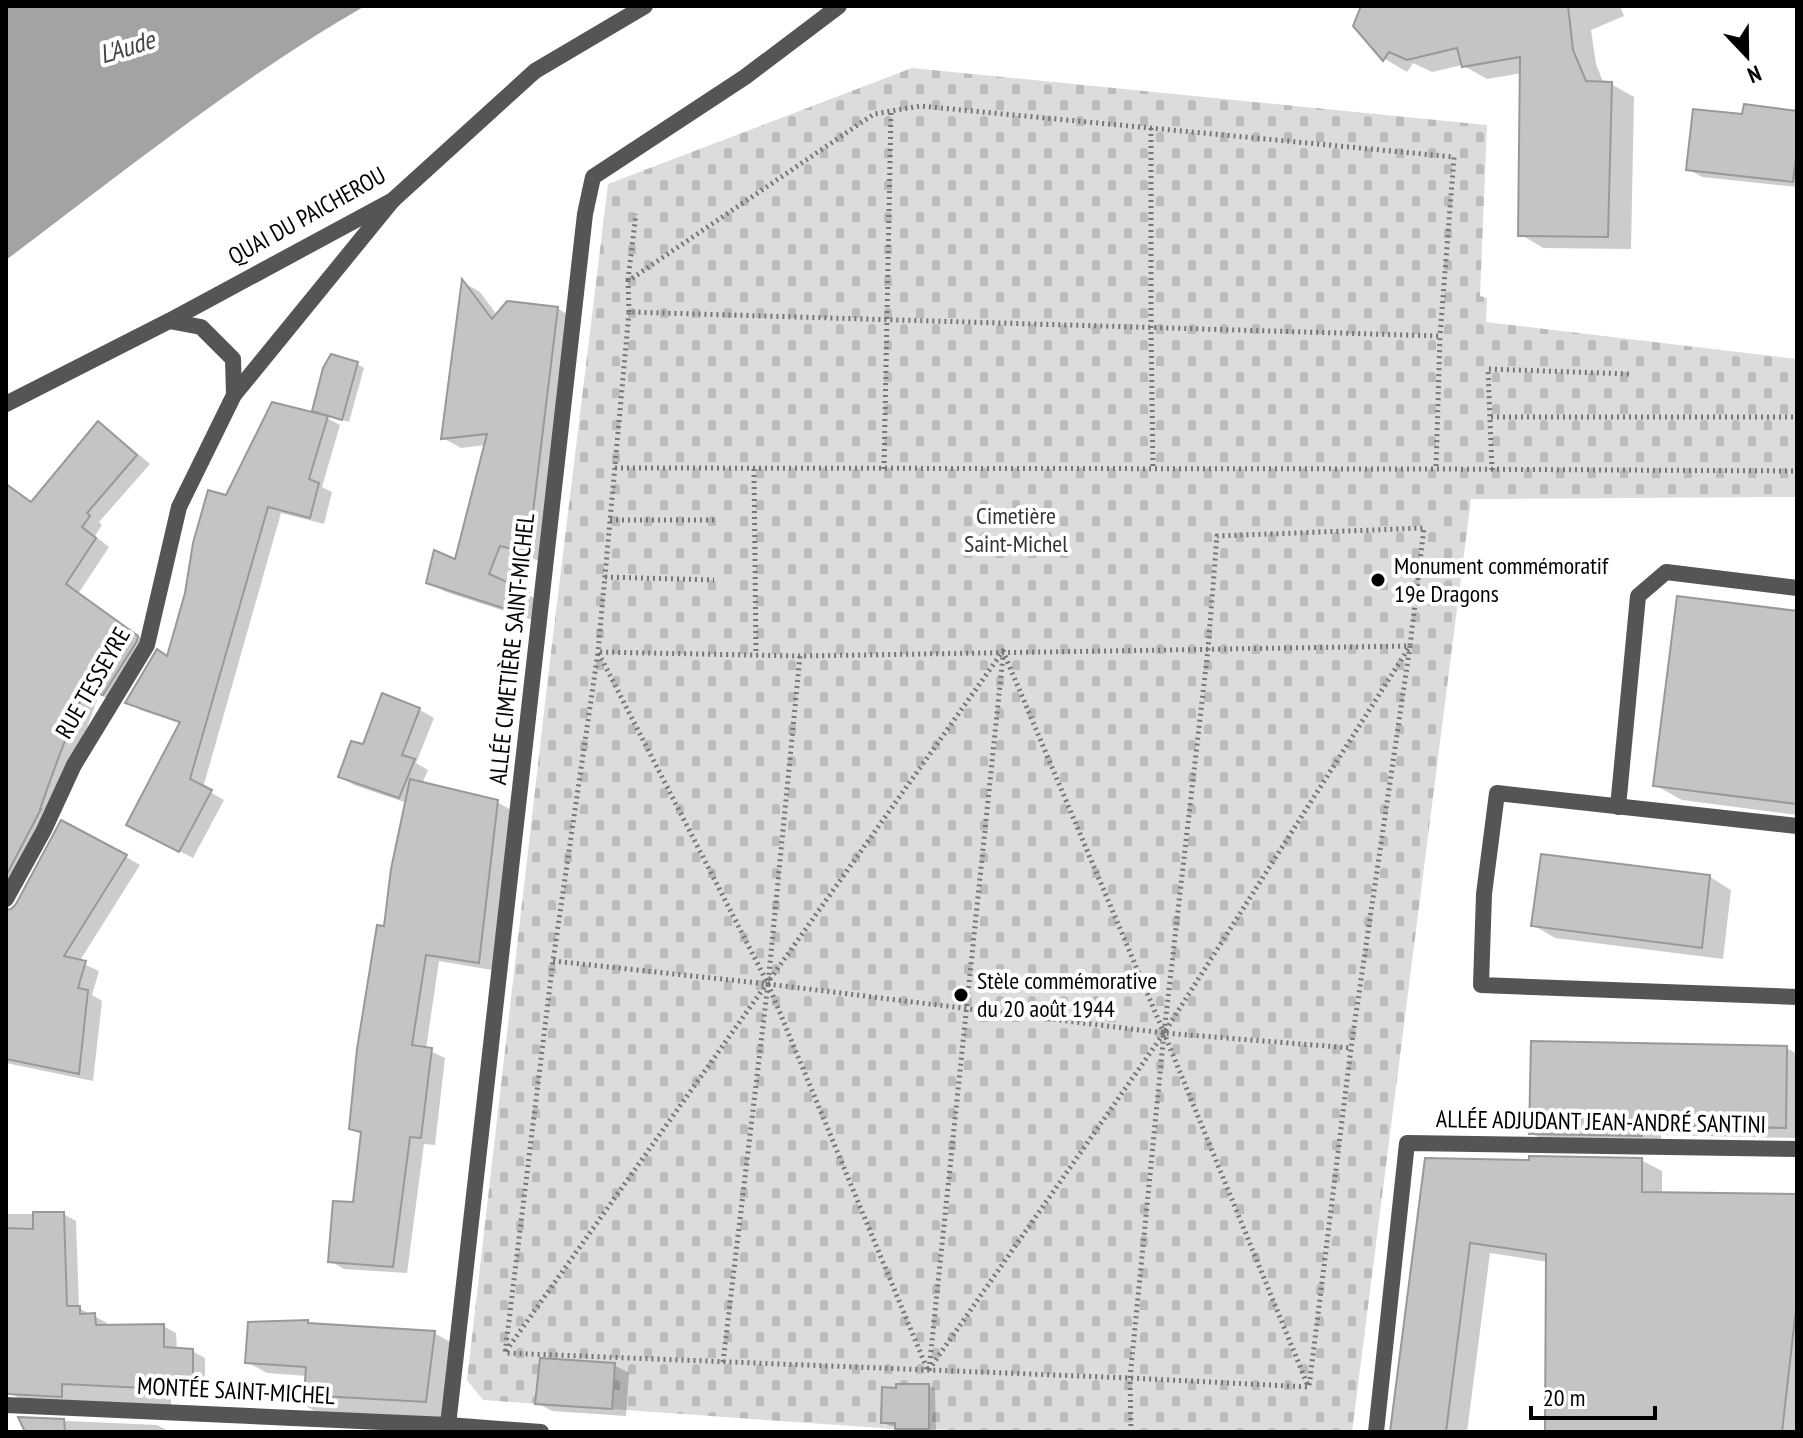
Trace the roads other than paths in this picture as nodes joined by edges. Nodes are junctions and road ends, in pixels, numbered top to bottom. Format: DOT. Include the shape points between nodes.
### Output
graph roads {
  1 [pos="645,6"];
  2 [pos="839,6"];
  3 [pos="393,200"];
  4 [pos="169,321"];
  5 [pos="234,395"];
  6 [pos="6,404"];
  7 [pos="1797,588"];
  8 [pos="1618,807"];
  9 [pos="1797,826"];
  10 [pos="6,899"];
  11 [pos="1797,997"];
  12 [pos="1797,1149"];
  13 [pos="6,1405"];
  14 [pos="458,1428"];
  15 [pos="541,1432"];
  16 [pos="1376,1432"];
  1 -- 3 [label="street, QUAI DU PAICHEROU" via="535,71"];
  2 -- 14 [label="street, ALLÉE CIMETIÈRE SAINT-MICHEL" via="745,77 593,177"];
  3 -- 4 [label="street, QUAI DU PAICHEROU"];
  3 -- 5 [label="street, RUE TESSEYRE"];
  4 -- 5 [label="street" via="201,327 233,359"];
  4 -- 6 [label="street, QUAI DU PAICHEROU"];
  5 -- 10 [label="street, RUE TESSEYRE" via="179,507 147,645 74,765"];
  7 -- 8 [label="street" via="1666,572 1638,596"];
  8 -- 9 [label="street"];
  8 -- 11 [label="street" via="1497,793 1484,894 1481,985"];
  12 -- 16 [label="street, ALLÉE ADJUDANT JEAN-ANDRÉ SANTINI" via="1407,1143"];
  13 -- 14 [label="street, MONTÉE SAINT-MICHEL"];
  14 -- 15 [label="street, MONTÉE SAINT-MICHEL"];
}
